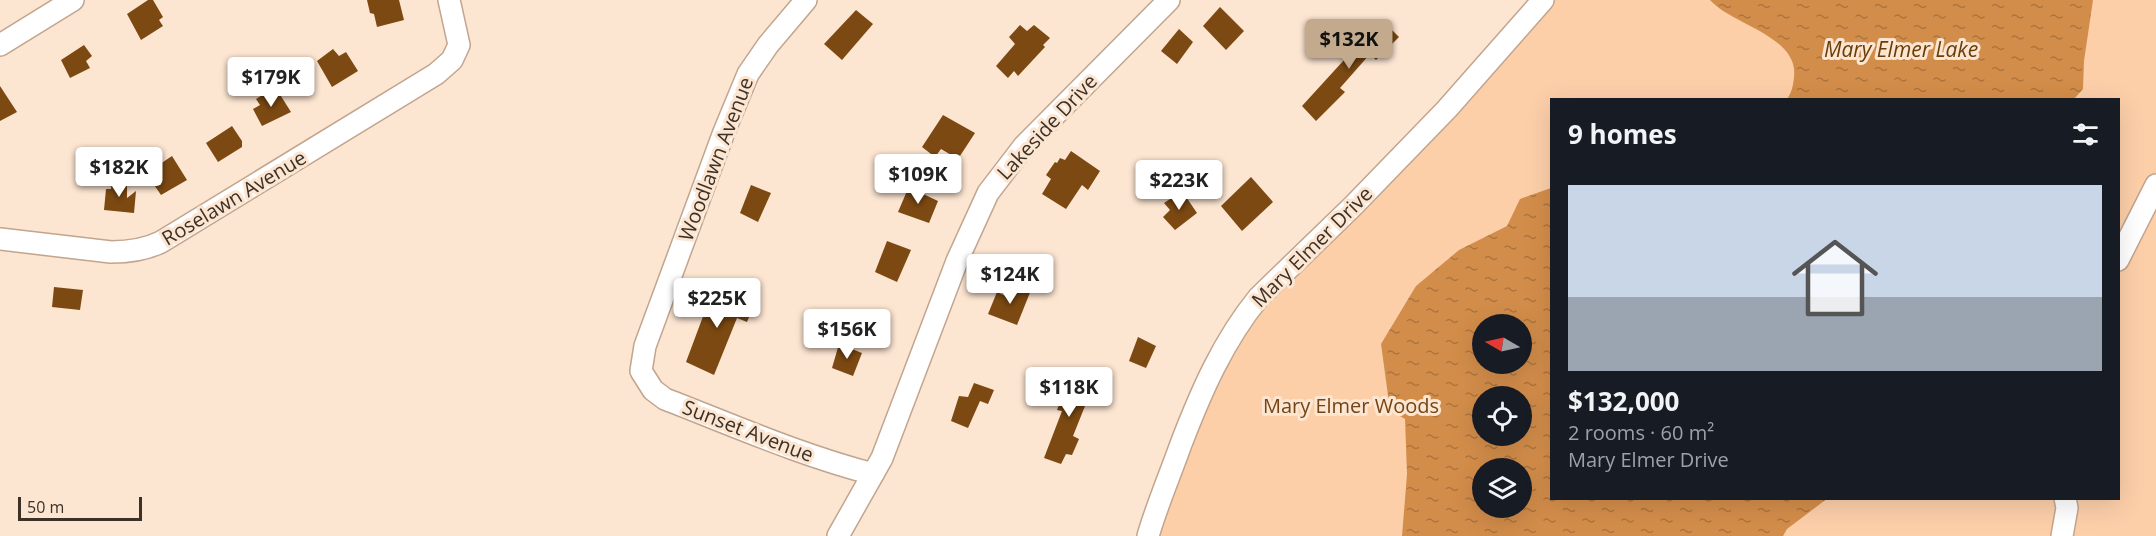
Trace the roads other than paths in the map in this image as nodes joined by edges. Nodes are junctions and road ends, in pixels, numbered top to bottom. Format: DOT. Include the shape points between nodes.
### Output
graph roads {
  1 [pos="73,0"];
  2 [pos="449,0"];
  3 [pos="806,0"];
  4 [pos="1169,0"];
  5 [pos="1543,0"];
  6 [pos="0,45"];
  7 [pos="2156,185"];
  8 [pos="0,239"];
  9 [pos="2120,256"];
  10 [pos="641,366"];
  11 [pos="873,474"];
  12 [pos="2065,500"];
  13 [pos="837,536"];
  14 [pos="1148,536"];
  15 [pos="2062,536"];
  1 -- 6 [label="street"];
  2 -- 8 [label="street, Roselawn Avenue" via="459,45 452,60 436,74 147,249 111,252"];
  3 -- 10 [label="street, Woodlawn Avenue" via="748,74 645,346"];
  4 -- 11 [label="street, Lakeside Drive" via="1024,146 988,193"];
  5 -- 14 [label="street, Mary Elmer Drive" via="1447,109 1246,313 1210,373 1191,416"];
  7 -- 9 [label="street"];
  10 -- 11 [label="street, Sunset Avenue" via="647,382 665,399 783,447"];
  11 -- 13 [label="street, Lakeside Drive"];
  12 -- 15 [label="street"];
}
